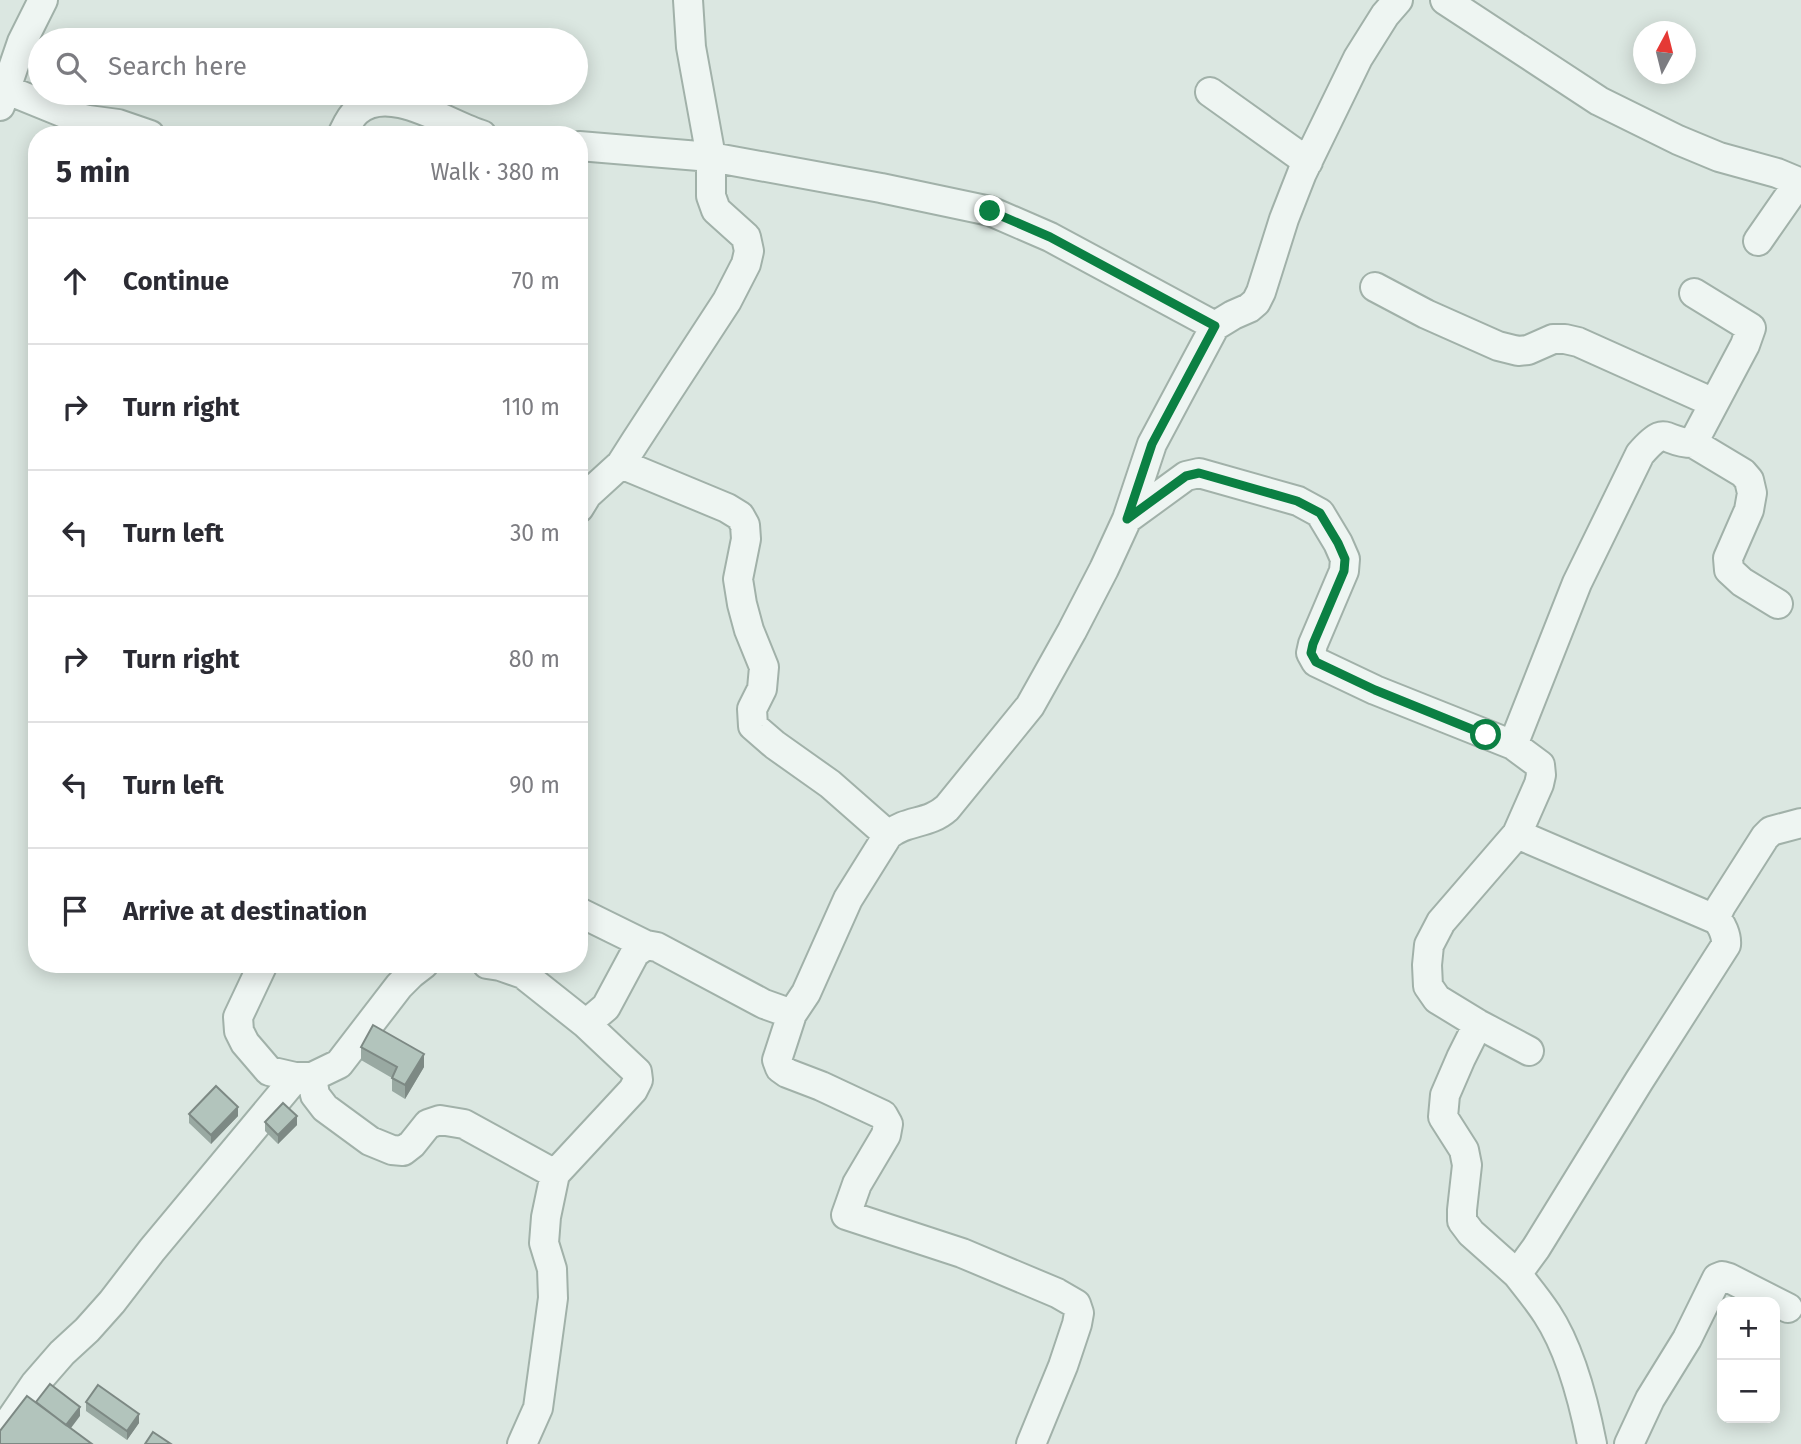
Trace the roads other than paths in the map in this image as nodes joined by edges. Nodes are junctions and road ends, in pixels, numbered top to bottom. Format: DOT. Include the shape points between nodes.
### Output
graph roads {
  1 [pos="43,0"];
  2 [pos="688,0"];
  3 [pos="1398,0"];
  4 [pos="1445,0"];
  5 [pos="29,28"];
  6 [pos="28,30"];
  7 [pos="1210,92"];
  8 [pos="2,94"];
  9 [pos="28,102"];
  10 [pos="37,105"];
  11 [pos="369,105"];
  12 [pos="411,105"];
  13 [pos="124,126"];
  14 [pos="346,126"];
  15 [pos="459,126"];
  16 [pos="588,147"];
  17 [pos="711,157"];
  18 [pos="1308,162"];
  19 [pos="1800,182"];
  20 [pos="1758,241"];
  21 [pos="1375,287"];
  22 [pos="1694,293"];
  23 [pos="1215,326"];
  24 [pos="1714,402"];
  25 [pos="1693,443"];
  26 [pos="621,464"];
  27 [pos="588,494"];
  28 [pos="1127,519"];
  29 [pos="1778,604"];
  30 [pos="1513,745"];
  31 [pos="1801,823"];
  32 [pos="1517,834"];
  33 [pos="887,835"];
  34 [pos="588,916"];
  35 [pos="1715,919"];
  36 [pos="646,945"];
  37 [pos="260,973"];
  38 [pos="412,973"];
  39 [pos="520,973"];
  40 [pos="792,1014"];
  41 [pos="586,1024"];
  42 [pos="1478,1024"];
  43 [pos="1529,1051"];
  44 [pos="304,1077"];
  45 [pos="555,1174"];
  46 [pos="1517,1274"];
  47 [pos="1788,1308"];
  48 [pos="0,1435"];
  49 [pos="522,1444"];
  50 [pos="1031,1444"];
  51 [pos="1592,1444"];
  52 [pos="1629,1444"];
  1 -- 5 [label="street"];
  2 -- 17 [label="street" via="691,47"];
  3 -- 18 [label="street" via="1358,58"];
  4 -- 19 [label="street" via="1599,101 1709,153"];
  6 -- 8 [label="street"];
  7 -- 18 [label="street"];
  8 -- 9 [label="street"];
  10 -- 13 [label="street"];
  11 -- 14 [label="street" via="357,111"];
  12 -- 15 [label="street"];
  16 -- 17 [label="street"];
  17 -- 23 [label="street" via="990,211 1050,237"];
  17 -- 26 [label="street" via="711,196 716,210 746,237 746,264 716,319"];
  18 -- 23 [label="street" via="1283,219 1256,302"];
  19 -- 20 [label="street"];
  21 -- 24 [label="street" via="1498,346 1528,350 1565,338"];
  22 -- 24 [label="street" via="1751,328"];
  23 -- 28 [label="street" via="1152,444"];
  24 -- 25 [label="street"];
  25 -- 29 [label="street" via="1748,480 1752,493 1749,510 1728,558 1729,570"];
  25 -- 30 [label="street" via="1665,435 1653,439 1640,454 1577,583"];
  26 -- 27 [label="street"];
  26 -- 33 [label="street" via="740,516 746,525 746,539 738,579 748,630 764,667 762,689 752,709 753,726 830,784"];
  28 -- 30 [label="street" via="1186,476 1199,473 1297,501 1320,513 1345,559 1313,644 1316,662"];
  28 -- 33 [label="street" via="1030,706 947,808 938,816"];
  30 -- 32 [label="street" via="1541,765"];
  31 -- 35 [label="street" via="1765,837"];
  32 -- 35 [label="street"];
  32 -- 42 [label="street" via="1441,922 1429,945 1428,986 1437,999"];
  33 -- 40 [label="street" via="848,899"];
  34 -- 36 [label="street"];
  35 -- 46 [label="street" via="1726,945"];
  36 -- 40 [label="street"];
  36 -- 41 [label="street" via="635,953 606,1007"];
  37 -- 44 [label="street" via="238,1017 239,1031 269,1071"];
  38 -- 44 [label="street" via="339,1064"];
  39 -- 41 [label="street"];
  40 -- 50 [label="street" via="778,1060 780,1068 883,1115 888,1124 846,1215 962,1253 1076,1304 1077,1324"];
  41 -- 45 [label="street" via="637,1072 638,1080"];
  42 -- 43 [label="street"];
  42 -- 46 [label="street" via="1446,1095 1443,1117 1464,1150 1467,1165 1462,1221"];
  44 -- 45 [label="street" via="325,1108 370,1141 392,1150 402,1151 428,1124 440,1120 464,1124"];
  44 -- 48 [label="street" via="112,1302 35,1384"];
  45 -- 49 [label="street" via="544,1243 552,1269 553,1298 538,1408"];
  46 -- 51 [label="street" via="1548,1316 1566,1353"];
  47 -- 52 [label="street" via="1729,1278 1717,1278"];
}
